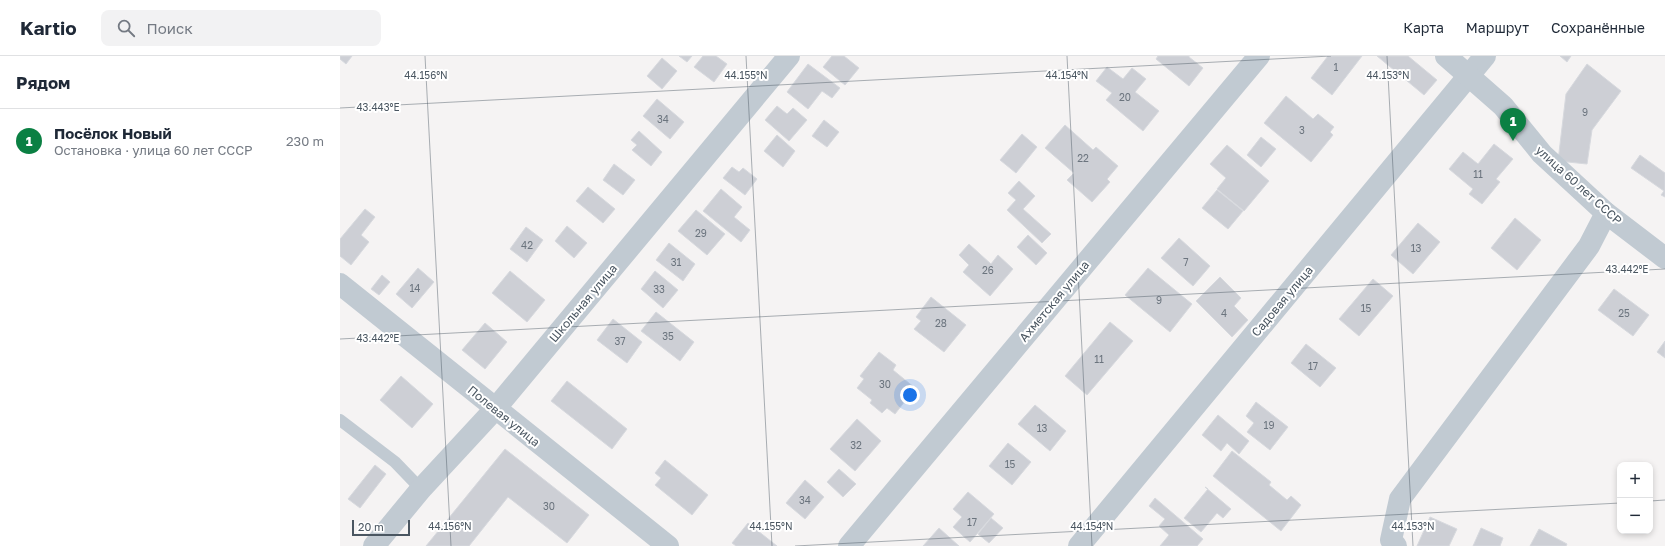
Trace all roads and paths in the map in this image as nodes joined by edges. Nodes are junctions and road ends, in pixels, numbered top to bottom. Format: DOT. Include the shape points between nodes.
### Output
graph roads {
  1 [pos="789,56"];
  2 [pos="1258,56"];
  3 [pos="1446,56"];
  4 [pos="1484,56"];
  5 [pos="1469,76"];
  6 [pos="1606,213"];
  7 [pos="1665,258"];
  8 [pos="340,284"];
  9 [pos="495,409"];
  10 [pos="341,422"];
  11 [pos="421,489"];
  12 [pos="1393,543"];
  13 [pos="374,546"];
  14 [pos="668,546"];
  15 [pos="849,546"];
  16 [pos="1079,546"];
  1 -- 9 [label="street, Школьная улица"];
  2 -- 15 [label="street, Ахметская улица"];
  3 -- 5 [label="street, улица 60 лет СССР"];
  4 -- 5 [label="street, Садовая улица"];
  5 -- 6 [label="street, улица 60 лет СССР" via="1503,106 1542,154"];
  5 -- 16 [label="street, Садовая улица"];
  6 -- 7 [label="street, улица 60 лет СССР"];
  6 -- 12 [label="street" via="1589,246 1400,499"];
  8 -- 9 [label="street, Полевая улица"];
  9 -- 11 [label="street, Школьная улица"];
  9 -- 14 [label="street, Полевая улица"];
  10 -- 11 [label="lane" via="395,462"];
  11 -- 13 [label="street, Школьная улица"];
}
